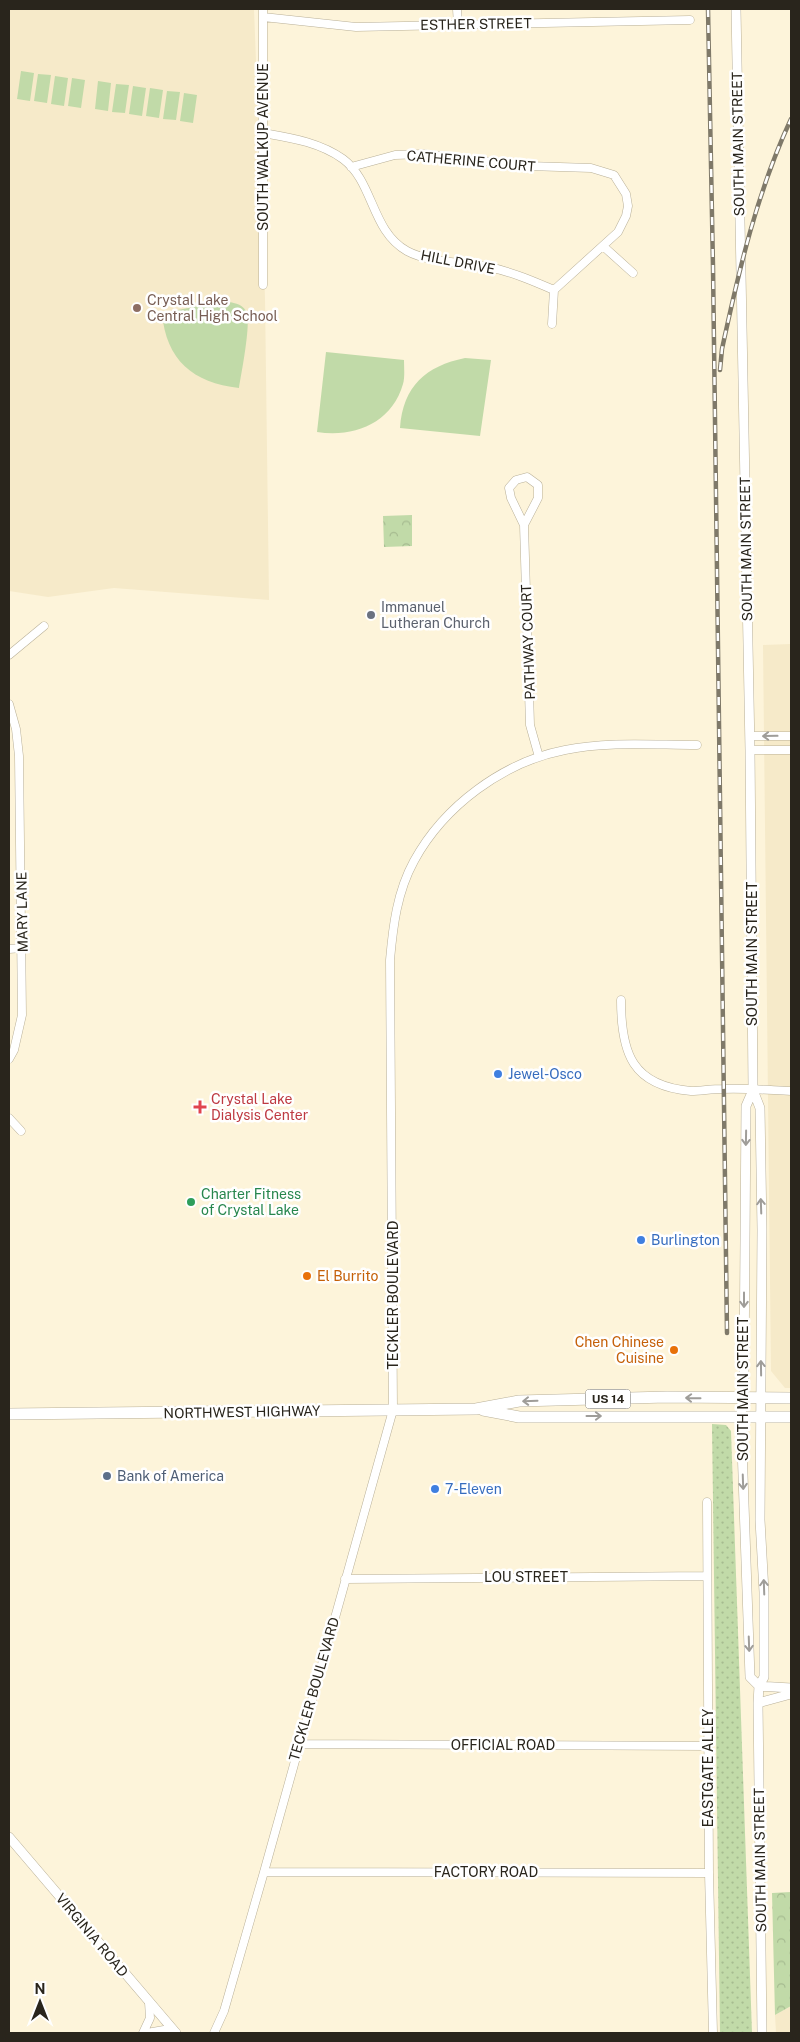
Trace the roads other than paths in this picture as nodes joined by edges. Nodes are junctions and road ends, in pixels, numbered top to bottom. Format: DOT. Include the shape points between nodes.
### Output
graph roads {
  1 [pos="458,9"];
  2 [pos="736,9"];
  3 [pos="263,13"];
  4 [pos="690,20"];
  5 [pos="458,25"];
  6 [pos="263,133"];
  7 [pos="351,167"];
  8 [pos="603,246"];
  9 [pos="633,272"];
  10 [pos="263,285"];
  11 [pos="554,290"];
  12 [pos="552,324"];
  13 [pos="524,525"];
  14 [pos="44,626"];
  15 [pos="9,655"];
  16 [pos="9,704"];
  17 [pos="750,736"];
  18 [pos="791,736"];
  19 [pos="697,745"];
  20 [pos="750,750"];
  21 [pos="791,750"];
  22 [pos="539,757"];
  23 [pos="22,948"];
  24 [pos="9,949"];
  25 [pos="621,1000"];
  26 [pos="9,1059"];
  27 [pos="753,1090"];
  28 [pos="791,1091"];
  29 [pos="9,1118"];
  30 [pos="21,1130"];
  31 [pos="742,1398"];
  32 [pos="761,1398"];
  33 [pos="791,1398"];
  34 [pos="476,1409"];
  35 [pos="393,1410"];
  36 [pos="9,1414"];
  37 [pos="741,1417"];
  38 [pos="761,1417"];
  39 [pos="791,1417"];
  40 [pos="707,1502"];
  41 [pos="707,1576"];
  42 [pos="345,1579"];
  43 [pos="759,1686"];
  44 [pos="791,1688"];
  45 [pos="791,1694"];
  46 [pos="758,1703"];
  47 [pos="299,1744"];
  48 [pos="707,1746"];
  49 [pos="9,1837"];
  50 [pos="264,1872"];
  51 [pos="708,1874"];
  52 [pos="149,2002"];
  53 [pos="143,2033"];
  54 [pos="147,2033"];
  55 [pos="176,2033"];
  56 [pos="214,2033"];
  57 [pos="713,2033"];
  58 [pos="762,2033"];
  1 -- 5 [label="street"];
  2 -- 17 [label="street, SOUTH MAIN STREET"];
  3 -- 5 [label="street, ESTHER STREET" via="356,27"];
  3 -- 6 [label="street, SOUTH WALKUP AVENUE"];
  4 -- 5 [label="street, ESTHER STREET"];
  6 -- 7 [label="street, HILL DRIVE" via="317,145"];
  6 -- 10 [label="street, SOUTH WALKUP AVENUE"];
  7 -- 8 [label="street, CATHERINE COURT" via="395,155 423,154 528,166 592,168 614,175 627,200 624,224"];
  7 -- 11 [label="street, HILL DRIVE" via="389,236 408,251 514,273"];
  8 -- 9 [label="street"];
  8 -- 11 [label="street, CATHERINE COURT"];
  11 -- 12 [label="street"];
  13 -- 13 [label="street, PATHWAY COURT" via="538,498 538,485 527,477 516,480 509,488"];
  13 -- 22 [label="street, PATHWAY COURT" via="530,725"];
  14 -- 15 [label="street"];
  16 -- 23 [label="street, MARY LANE" via="19,756"];
  18 -- 17 [label="street, one-way"];
  17 -- 20 [label="street, SOUTH MAIN STREET"];
  19 -- 22 [label="street, TECKLER BOULEVARD" via="614,745 565,750"];
  20 -- 21 [label="street"];
  20 -- 27 [label="street, SOUTH MAIN STREET"];
  22 -- 35 [label="street, TECKLER BOULEVARD" via="501,774 474,791 431,835 414,862 393,924 389,1007"];
  23 -- 24 [label="street"];
  23 -- 26 [label="street, MARY LANE" via="22,1015"];
  25 -- 27 [label="street" via="625,1046 636,1070 671,1088"];
  27 -- 28 [label="street"];
  27 -- 31 [label="street, SOUTH MAIN STREET, one-way" via="746,1106"];
  32 -- 27 [label="street, SOUTH MAIN STREET, one-way" via="760,1108"];
  29 -- 30 [label="street"];
  31 -- 32 [label="main road, NORTHWEST HIGHWAY / US 14"];
  31 -- 34 [label="main road, NORTHWEST HIGHWAY / US 14, one-way" via="519,1401"];
  31 -- 37 [label="street, SOUTH MAIN STREET"];
  32 -- 33 [label="main road, NORTHWEST HIGHWAY / US 14"];
  32 -- 38 [label="street, SOUTH MAIN STREET"];
  34 -- 35 [label="main road, NORTHWEST HIGHWAY / US 14"];
  34 -- 37 [label="main road, NORTHWEST HIGHWAY / US 14, one-way" via="519,1417"];
  35 -- 36 [label="main road, NORTHWEST HIGHWAY / US 14"];
  35 -- 42 [label="street, TECKLER BOULEVARD"];
  37 -- 38 [label="main road, NORTHWEST HIGHWAY / US 14"];
  37 -- 43 [label="street, SOUTH MAIN STREET, one-way" via="750,1677"];
  38 -- 39 [label="main road, NORTHWEST HIGHWAY / US 14"];
  43 -- 38 [label="street, SOUTH MAIN STREET, one-way" via="764,1677"];
  40 -- 41 [label="street, EASTGATE ALLEY"];
  41 -- 42 [label="street, LOU STREET"];
  41 -- 48 [label="street, EASTGATE ALLEY"];
  42 -- 47 [label="street, TECKLER BOULEVARD"];
  43 -- 44 [label="street"];
  43 -- 46 [label="street, SOUTH MAIN STREET"];
  45 -- 46 [label="street"];
  46 -- 58 [label="street, SOUTH MAIN STREET"];
  47 -- 48 [label="street, OFFICIAL ROAD"];
  47 -- 50 [label="street, TECKLER BOULEVARD"];
  48 -- 51 [label="street, EASTGATE ALLEY"];
  49 -- 52 [label="street, VIRGINIA ROAD"];
  50 -- 51 [label="street, FACTORY ROAD"];
  50 -- 56 [label="street, TECKLER BOULEVARD" via="224,2010"];
  51 -- 57 [label="street, EASTGATE ALLEY"];
  52 -- 53 [label="street" via="150,2018"];
  52 -- 55 [label="street, VIRGINIA ROAD"];
  54 -- 55 [label="street" via="164,2030"];
}
